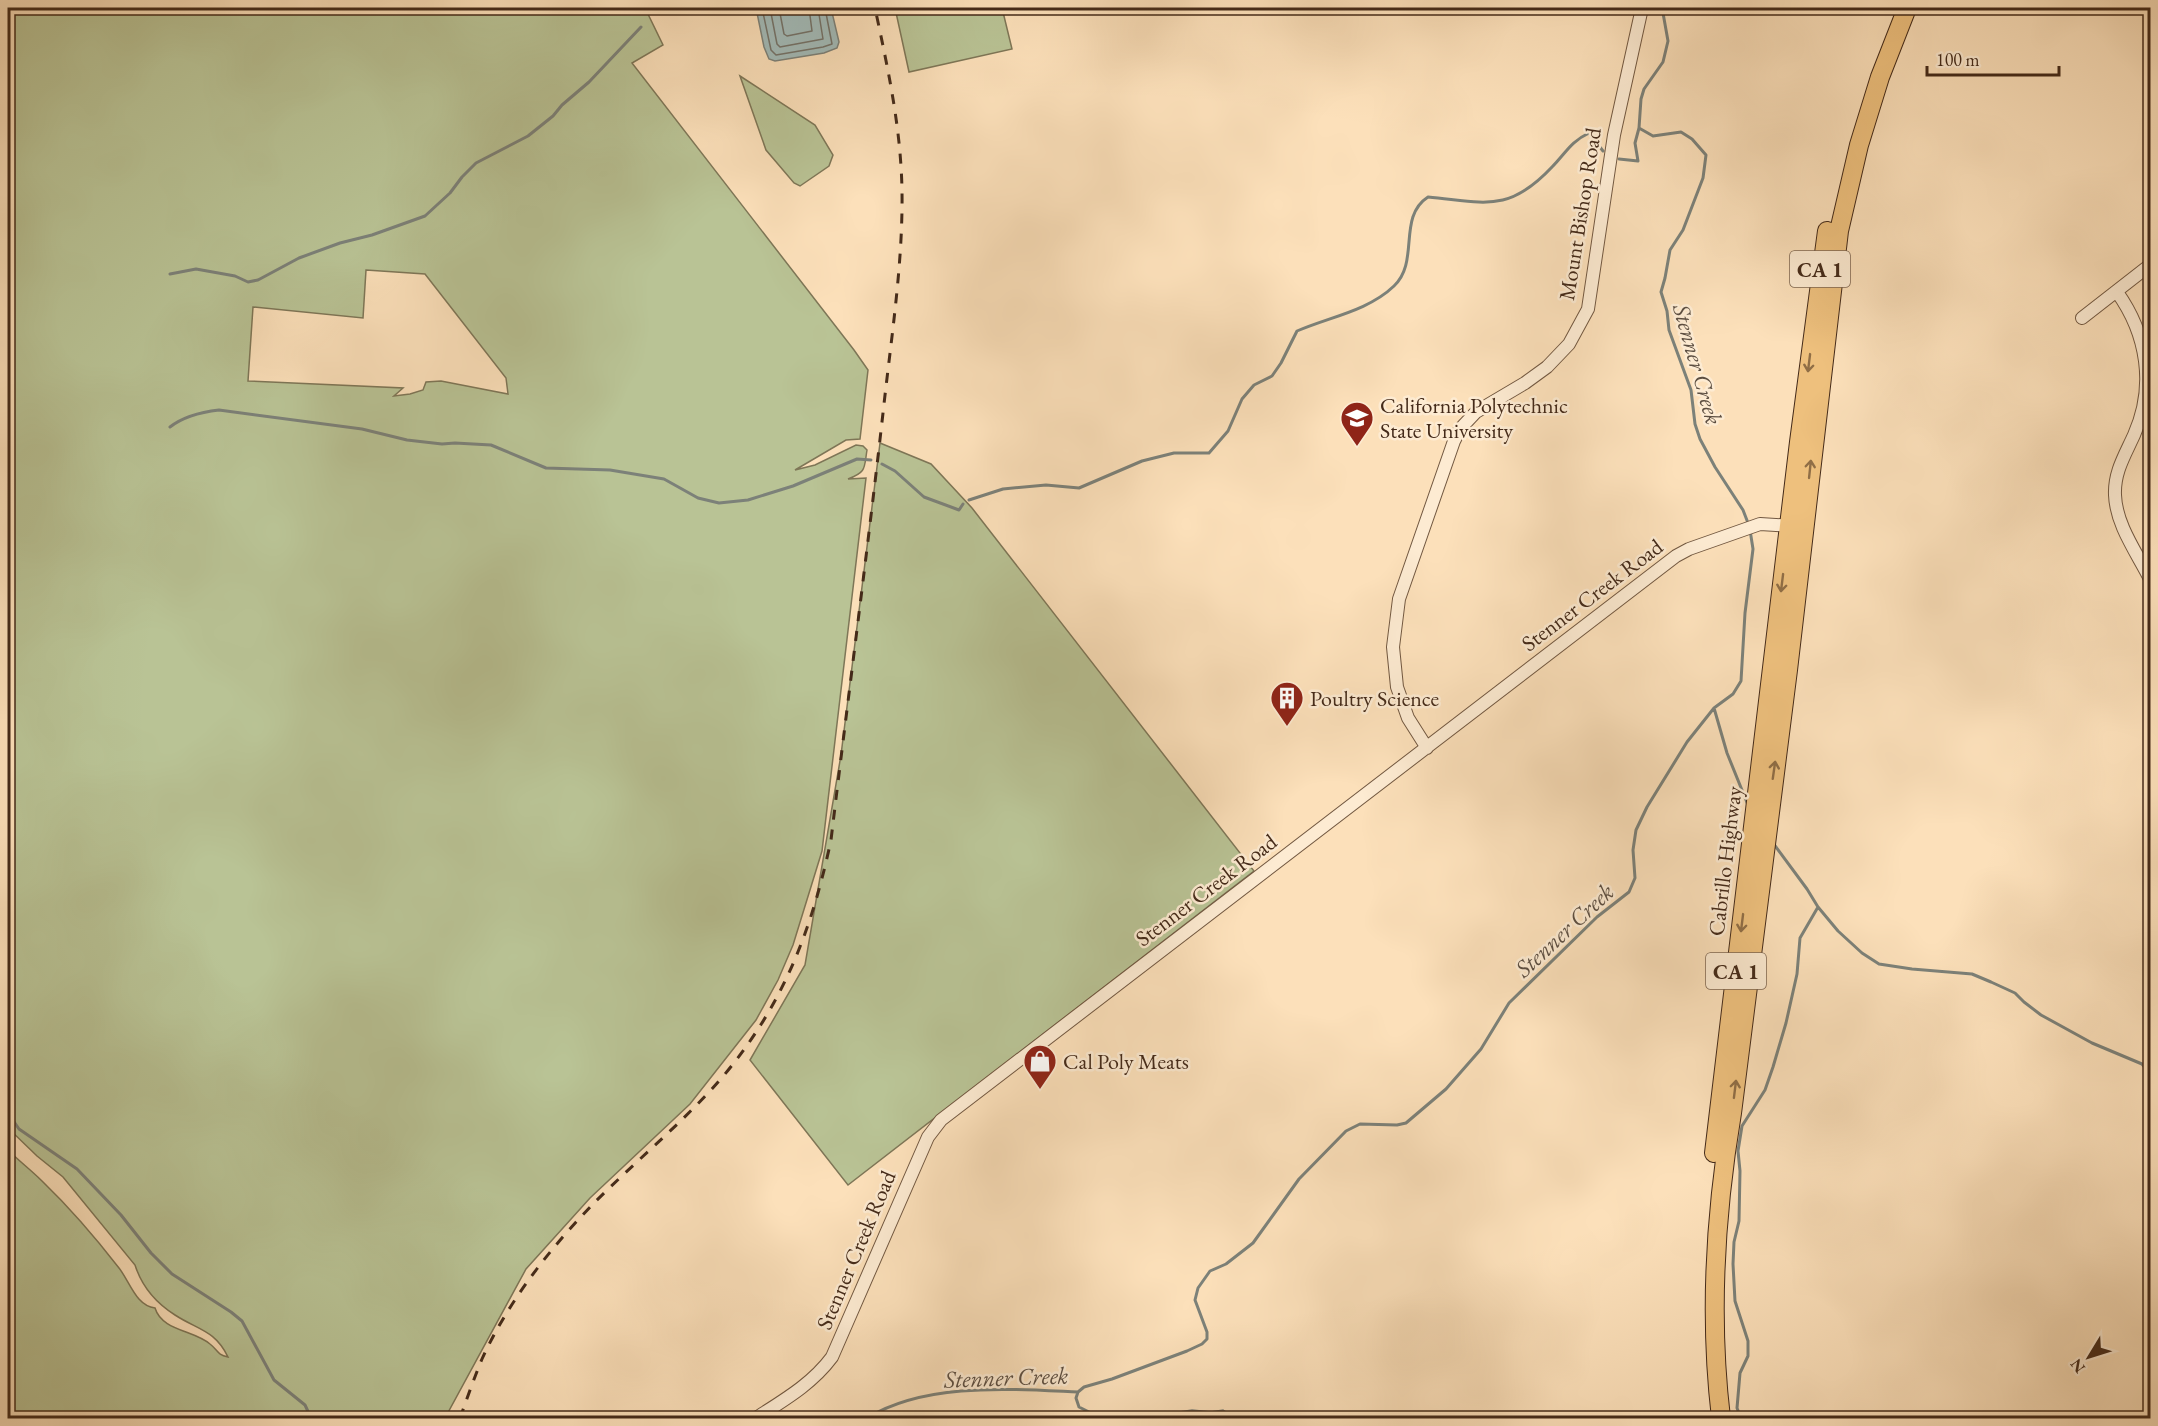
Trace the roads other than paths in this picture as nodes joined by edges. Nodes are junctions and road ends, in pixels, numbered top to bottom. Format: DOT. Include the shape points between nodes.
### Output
graph roads {
  1 [pos="1642,8"];
  2 [pos="1895,8"];
  3 [pos="1907,8"];
  4 [pos="2151,265"];
  5 [pos="2117,291"];
  6 [pos="2082,318"];
  7 [pos="1796,526"];
  8 [pos="2151,579"];
  9 [pos="1427,748"];
  10 [pos="756,1419"];
  11 [pos="1709,1419"];
  12 [pos="1721,1419"];
  1 -- 9 [label="street, Mount Bishop Road" via="1614,135 1588,309 1569,344 1547,367 1476,412 1460,429 1399,599 1393,647 1397,687 1408,718"];
  2 -- 7 [label="highway, CA 1, one-way" via="1870,70 1831,209 1821,269"];
  7 -- 3 [label="highway, CA 1, one-way" via="1845,200 1880,77"];
  4 -- 5 [label="street"];
  5 -- 6 [label="street"];
  5 -- 8 [label="street" via="2140,336 2146,386 2140,419 2117,473 2115,498 2121,522"];
  7 -- 9 [label="street, Stenner Creek Road" via="1760,524 1676,556"];
  7 -- 11 [label="highway, Cabrillo Highway / CA 1, one-way" via="1711,1172 1704,1312"];
  12 -- 7 [label="highway, Cabrillo Highway / CA 1, one-way" via="1714,1276 1723,1165 1739,1056"];
  9 -- 10 [label="street, Stenner Creek Road" via="941,1120 928,1137 832,1357 821,1372"];
}
